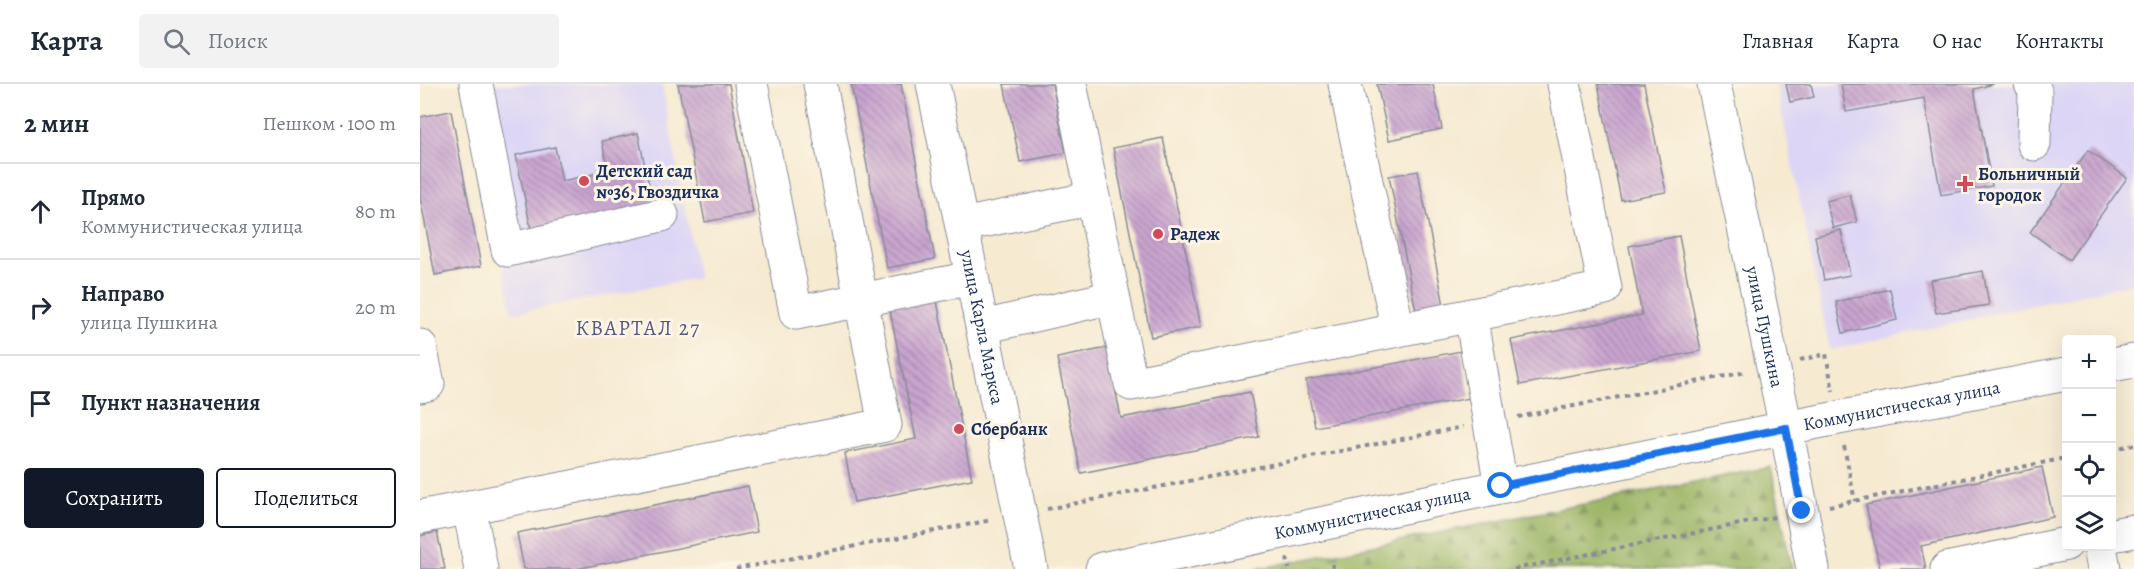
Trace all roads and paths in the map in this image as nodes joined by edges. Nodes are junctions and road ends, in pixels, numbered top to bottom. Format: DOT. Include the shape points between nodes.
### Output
graph roads {
  1 [pos="476,84"];
  2 [pos="751,84"];
  3 [pos="820,84"];
  4 [pos="933,84"];
  5 [pos="1070,84"];
  6 [pos="1345,84"];
  7 [pos="1564,84"];
  8 [pos="1714,84"];
  9 [pos="2031,84"];
  10 [pos="2034,144"];
  11 [pos="1093,198"];
  12 [pos="662,215"];
  13 [pos="963,225"];
  14 [pos="972,278"];
  15 [pos="1113,297"];
  16 [pos="861,300"];
  17 [pos="1471,315"];
  18 [pos="983,327"];
  19 [pos="1398,330"];
  20 [pos="420,346"];
  21 [pos="2134,361"];
  22 [pos="2116,364"];
  23 [pos="2062,375"];
  24 [pos="420,386"];
  25 [pos="1786,428"];
  26 [pos="2134,445"];
  27 [pos="2116,448"];
  28 [pos="1501,486"];
  29 [pos="469,507"];
  30 [pos="420,517"];
  31 [pos="1002,518"];
  32 [pos="2134,531"];
  33 [pos="2116,534"];
  34 [pos="2062,545"];
  35 [pos="2101,551"];
  36 [pos="481,569"];
  37 [pos="736,569"];
  38 [pos="1032,569"];
  39 [pos="1102,569"];
  40 [pos="1813,569"];
  41 [pos="1947,569"];
  42 [pos="2104,569"];
  1 -- 12 [label="street" via="508,250"];
  2 -- 16 [label="street" via="796,313"];
  3 -- 16 [label="street"];
  4 -- 13 [label="street, улица Карла Маркса"];
  5 -- 11 [label="street"];
  6 -- 19 [label="street"];
  7 -- 17 [label="street" via="1605,288"];
  8 -- 25 [label="street, улица Пушкина"];
  9 -- 10 [label="street" via="2035,91"];
  11 -- 13 [label="street"];
  11 -- 15 [label="street"];
  13 -- 14 [label="street, улица Карла Маркса"];
  14 -- 16 [label="street"];
  14 -- 18 [label="street, улица Карла Маркса"];
  15 -- 18 [label="street"];
  15 -- 19 [label="street" via="1131,384"];
  16 -- 29 [label="street" via="885,425"];
  17 -- 19 [label="street"];
  17 -- 28 [label="street"];
  18 -- 38 [label="street, улица Карла Маркса"];
  20 -- 24 [label="street" via="428,384"];
  21 -- 22 [label="street"];
  23 -- 25 [label="street, Коммунистическая улица"];
  25 -- 28 [label="street, Коммунистическая улица"];
  25 -- 40 [label="street, улица Пушкина"];
  26 -- 27 [label="path"];
  28 -- 39 [label="street, Коммунистическая улица"];
  29 -- 30 [label="street"];
  29 -- 36 [label="street"];
  31 -- 37 [label="path"];
  32 -- 33 [label="street"];
  34 -- 41 [label="street"];
  35 -- 42 [label="street"];
}
